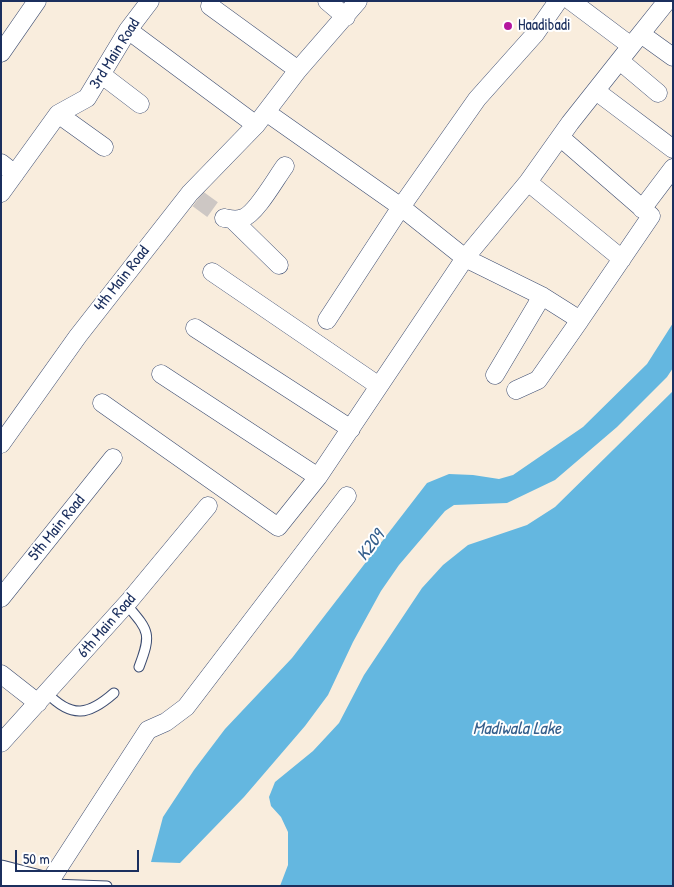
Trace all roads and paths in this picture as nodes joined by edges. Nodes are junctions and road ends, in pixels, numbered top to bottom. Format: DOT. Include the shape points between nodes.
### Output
graph roads {
  1 [pos="37,1"];
  2 [pos="150,1"];
  3 [pos="327,1"];
  4 [pos="358,1"];
  5 [pos="558,1"];
  6 [pos="571,1"];
  7 [pos="667,1"];
  8 [pos="210,6"];
  9 [pos="346,17"];
  10 [pos="128,30"];
  11 [pos="636,40"];
  12 [pos="1,53"];
  13 [pos="673,57"];
  14 [pos="620,61"];
  15 [pos="298,70"];
  16 [pos="102,75"];
  17 [pos="596,91"];
  18 [pos="658,93"];
  19 [pos="140,104"];
  20 [pos="58,114"];
  21 [pos="261,118"];
  22 [pos="560,138"];
  23 [pos="104,147"];
  24 [pos="673,149"];
  25 [pos="285,166"];
  26 [pos="8,168"];
  27 [pos="673,168"];
  28 [pos="528,182"];
  29 [pos="1,194"];
  30 [pos="401,207"];
  31 [pos="642,209"];
  32 [pos="466,258"];
  33 [pos="622,259"];
  34 [pos="279,265"];
  35 [pos="212,272"];
  36 [pos="542,296"];
  37 [pos="327,320"];
  38 [pos="580,320"];
  39 [pos="195,328"];
  40 [pos="161,374"];
  41 [pos="495,375"];
  42 [pos="380,386"];
  43 [pos="516,390"];
  44 [pos="102,403"];
  45 [pos="351,429"];
  46 [pos="1,444"];
  47 [pos="113,458"];
  48 [pos="318,478"];
  49 [pos="347,496"];
  50 [pos="208,506"];
  51 [pos="1,598"];
  52 [pos="126,604"];
  53 [pos="139,667"];
  54 [pos="1,674"];
  55 [pos="114,693"];
  56 [pos="42,698"];
  57 [pos="1,743"];
  58 [pos="1,873"];
  59 [pos="50,885"];
  60 [pos="107,886"];
  1 -- 12 [label="street"];
  2 -- 10 [label="street, 3rd Main Road"];
  3 -- 9 [label="street"];
  4 -- 9 [label="street, 4th Main Road"];
  5 -- 30 [label="street" via="535,34 477,99"];
  6 -- 11 [label="street"];
  7 -- 11 [label="street"];
  8 -- 15 [label="street"];
  9 -- 15 [label="street, 4th Main Road"];
  10 -- 16 [label="street, 3rd Main Road"];
  10 -- 21 [label="street"];
  11 -- 13 [label="street"];
  11 -- 14 [label="street"];
  14 -- 17 [label="street"];
  14 -- 18 [label="street"];
  15 -- 21 [label="street, 4th Main Road"];
  16 -- 19 [label="street"];
  16 -- 20 [label="street, 3rd Main Road" via="87,98"];
  17 -- 22 [label="street"];
  17 -- 24 [label="street"];
  20 -- 23 [label="street"];
  20 -- 26 [label="street, 3rd Main Road"];
  21 -- 30 [label="street"];
  21 -- 46 [label="street, 4th Main Road" via="78,336"];
  22 -- 28 [label="street"];
  22 -- 31 [label="street"];
  25 -- 34 [label="street" via="245,218 228,219"];
  26 -- 29 [label="street, 3rd Main Road"];
  27 -- 31 [label="street"];
  28 -- 32 [label="street"];
  28 -- 33 [label="street"];
  30 -- 32 [label="street"];
  30 -- 37 [label="street"];
  31 -- 33 [label="street" via="650,216"];
  32 -- 36 [label="street"];
  32 -- 42 [label="street"];
  33 -- 38 [label="street"];
  35 -- 42 [label="street"];
  36 -- 38 [label="street"];
  36 -- 41 [label="street"];
  38 -- 43 [label="street" via="538,380"];
  39 -- 45 [label="street"];
  40 -- 48 [label="street"];
  42 -- 45 [label="street"];
  44 -- 48 [label="street" via="278,527"];
  45 -- 48 [label="street"];
  47 -- 51 [label="street, 5th Main Road"];
  49 -- 59 [label="street" via="186,707 148,730"];
  50 -- 52 [label="street, 6th Main Road"];
  52 -- 53 [label="lane" via="146,632 148,644"];
  52 -- 56 [label="street, 6th Main Road"];
  54 -- 56 [label="street"];
  55 -- 56 [label="lane" via="87,712"];
  56 -- 57 [label="street, 6th Main Road"];
  58 -- 59 [label="main road"];
  59 -- 60 [label="lane"];
}
